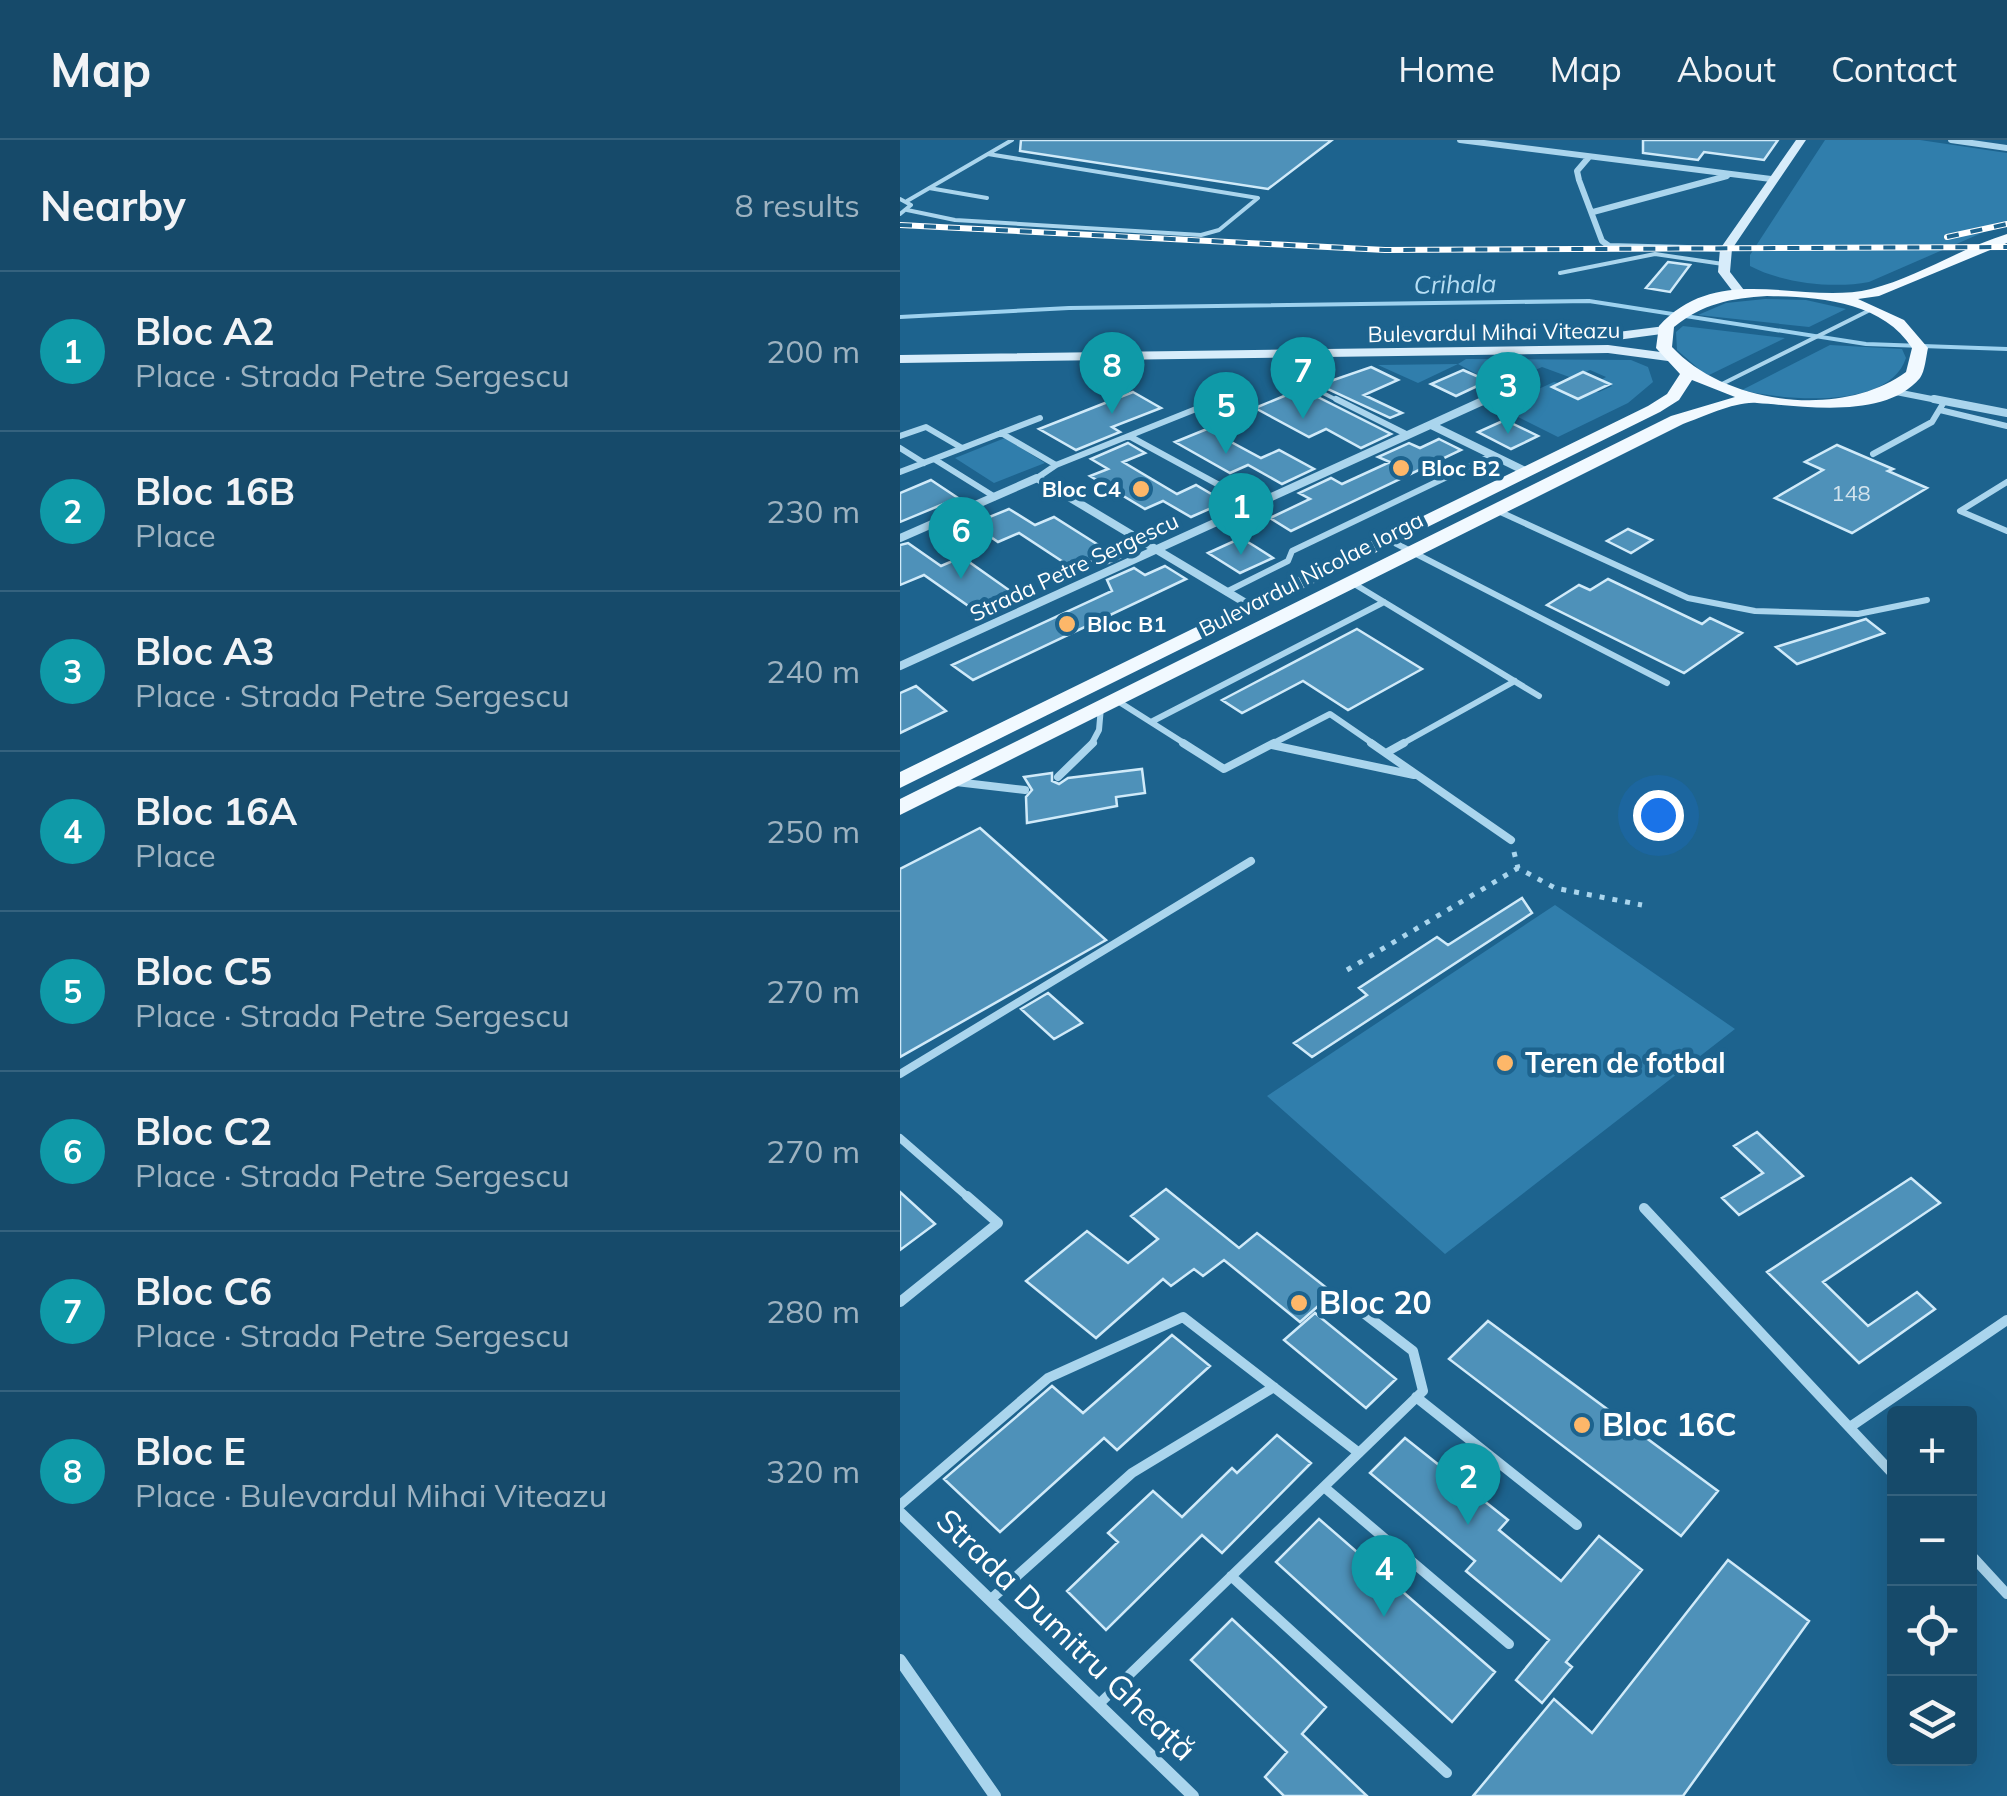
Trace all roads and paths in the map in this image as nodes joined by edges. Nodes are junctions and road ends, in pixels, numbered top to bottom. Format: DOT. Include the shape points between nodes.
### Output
graph roads {
  1 [pos="1012,140"];
  2 [pos="1460,140"];
  3 [pos="1801,140"];
  4 [pos="1951,140"];
  5 [pos="1474,141"];
  6 [pos="2007,148"];
  7 [pos="988,154"];
  8 [pos="1589,157"];
  9 [pos="1732,174"];
  10 [pos="1771,179"];
  11 [pos="929,188"];
  12 [pos="987,198"];
  13 [pos="903,200"];
  14 [pos="908,210"];
  15 [pos="1593,212"];
  16 [pos="900,214"];
  17 [pos="2007,238"];
  18 [pos="1726,249"];
  19 [pos="2007,254"];
  20 [pos="1722,264"];
  21 [pos="1560,273"];
  22 [pos="1741,294"];
  23 [pos="1823,296"];
  24 [pos="1872,309"];
  25 [pos="1898,323"];
  26 [pos="1666,328"];
  27 [pos="900,349"];
  28 [pos="1304,349"];
  29 [pos="992,353"];
  30 [pos="1668,357"];
  31 [pos="900,359"];
  32 [pos="1688,375"];
  33 [pos="1536,377"];
  34 [pos="1303,383"];
  35 [pos="1714,388"];
  36 [pos="1890,390"];
  37 [pos="1749,398"];
  38 [pos="1206,404"];
  39 [pos="1942,406"];
  40 [pos="2007,413"];
  41 [pos="1040,418"];
  42 [pos="1432,424"];
  43 [pos="2007,426"];
  44 [pos="1001,433"];
  45 [pos="1408,435"];
  46 [pos="900,436"];
  47 [pos="1129,436"];
  48 [pos="900,448"];
  49 [pos="962,448"];
  50 [pos="1874,454"];
  51 [pos="1493,455"];
  52 [pos="934,459"];
  53 [pos="924,463"];
  54 [pos="1056,466"];
  55 [pos="900,472"];
  56 [pos="1527,472"];
  57 [pos="1038,478"];
  58 [pos="2007,482"];
  59 [pos="995,498"];
  60 [pos="1254,504"];
  61 [pos="1496,510"];
  62 [pos="2007,531"];
  63 [pos="900,538"];
  64 [pos="1392,541"];
  65 [pos="1155,550"];
  66 [pos="1412,552"];
  67 [pos="1352,582"];
  68 [pos="1226,592"];
  69 [pos="1928,600"];
  70 [pos="1384,602"];
  71 [pos="1254,608"];
  72 [pos="900,666"];
  73 [pos="1515,681"];
  74 [pos="1667,683"];
  75 [pos="1539,696"];
  76 [pos="1109,704"];
  77 [pos="1151,722"];
  78 [pos="1272,745"];
  79 [pos="1386,753"];
  80 [pos="1418,776"];
  81 [pos="1058,777"];
  82 [pos="902,778"];
  83 [pos="952,782"];
  84 [pos="1025,790"];
  85 [pos="900,808"];
  86 [pos="1511,840"];
  87 [pos="1251,861"];
  88 [pos="1518,868"];
  89 [pos="1642,905"];
  90 [pos="1347,970"];
  91 [pos="900,1074"];
  92 [pos="900,1138"];
  93 [pos="1644,1208"];
  94 [pos="900,1302"];
  95 [pos="1357,1308"];
  96 [pos="2007,1320"];
  97 [pos="1274,1387"];
  98 [pos="1416,1398"];
  99 [pos="1850,1427"];
  100 [pos="1359,1453"];
  101 [pos="1887,1467"];
  102 [pos="1324,1486"];
  103 [pos="900,1506"];
  104 [pos="900,1513"];
  105 [pos="1577,1525"];
  106 [pos="1977,1562"];
  107 [pos="1231,1576"];
  108 [pos="2007,1594"];
  109 [pos="990,1600"];
  110 [pos="1509,1644"];
  111 [pos="900,1660"];
  112 [pos="1098,1705"];
  113 [pos="1447,1773"];
  114 [pos="995,1796"];
  115 [pos="1193,1796"];
  1 -- 7 [label="lane"];
  2 -- 5 [label="street"];
  3 -- 10 [label="main road"];
  4 -- 6 [label="street"];
  5 -- 8 [label="street"];
  7 -- 11 [label="lane"];
  7 -- 14 [label="lane" via="1258,198 1218,230 1201,235 955,220"];
  8 -- 9 [label="street"];
  8 -- 15 [label="street" via="1577,171"];
  9 -- 10 [label="street"];
  9 -- 15 [label="street"];
  10 -- 18 [label="main road"];
  11 -- 12 [label="lane"];
  11 -- 13 [label="lane"];
  13 -- 14 [label="lane" via="912,205"];
  14 -- 16 [label="lane"];
  15 -- 18 [label="street" via="1609,246"];
  17 -- 23 [label="main road" via="1874,293"];
  18 -- 20 [label="main road"];
  19 -- 25 [label="main road" via="1907,299"];
  20 -- 21 [label="lane" via="1655,254"];
  20 -- 22 [label="main road"];
  22 -- 23 [label="main road"];
  22 -- 26 [label="main road" via="1689,308"];
  23 -- 24 [label="main road"];
  24 -- 25 [label="main road"];
  24 -- 35 [label="lane"];
  25 -- 36 [label="main road" via="1916,339 1921,357 1907,381"];
  26 -- 28 [label="main road, Bulevardul Mihai Viteazu" via="1610,338"];
  26 -- 30 [label="main road"];
  27 -- 29 [label="main road, Bulevardul Mihai Viteazu"];
  28 -- 29 [label="main road, Bulevardul Mihai Viteazu"];
  28 -- 30 [label="main road, Bulevardul Mihai Viteazu" via="1608,349"];
  29 -- 31 [label="main road, Bulevardul Mihai Viteazu"];
  30 -- 32 [label="main road"];
  32 -- 35 [label="main road"];
  32 -- 56 [label="main road, Bulevardul Nicolae Iorga" via="1663,404"];
  33 -- 42 [label="street, Strada Petre Sergescu"];
  34 -- 45 [label="lane"];
  35 -- 37 [label="main road"];
  36 -- 37 [label="main road" via="1825,404"];
  36 -- 39 [label="street"];
  37 -- 61 [label="main road, Bulevardul Nicolae Iorga" via="1687,415"];
  38 -- 47 [label="lane"];
  39 -- 40 [label="street"];
  39 -- 43 [label="lane"];
  39 -- 50 [label="lane" via="1932,422"];
  41 -- 44 [label="lane"];
  42 -- 45 [label="street, Strada Petre Sergescu"];
  42 -- 51 [label="street"];
  44 -- 49 [label="lane"];
  44 -- 54 [label="lane"];
  45 -- 60 [label="street, Strada Petre Sergescu"];
  46 -- 49 [label="lane" via="926,427"];
  47 -- 54 [label="lane"];
  47 -- 60 [label="lane"];
  48 -- 53 [label="lane"];
  49 -- 52 [label="lane"];
  51 -- 56 [label="street"];
  51 -- 68 [label="lane" via="1292,551 1288,561"];
  52 -- 53 [label="lane"];
  52 -- 59 [label="lane"];
  53 -- 55 [label="lane"];
  54 -- 57 [label="lane"];
  56 -- 64 [label="main road, Bulevardul Nicolae Iorga"];
  57 -- 59 [label="street"];
  57 -- 65 [label="street"];
  58 -- 62 [label="lane" via="1960,511"];
  59 -- 63 [label="street"];
  60 -- 65 [label="street, Strada Petre Sergescu"];
  61 -- 66 [label="main road, Bulevardul Nicolae Iorga"];
  61 -- 69 [label="lane" via="1688,598 1755,611 1858,614"];
  64 -- 66 [label="lane"];
  64 -- 71 [label="main road, Bulevardul Nicolae Iorga"];
  65 -- 68 [label="street"];
  65 -- 72 [label="street, Strada Petre Sergescu"];
  66 -- 67 [label="main road, Bulevardul Nicolae Iorga"];
  66 -- 74 [label="lane"];
  67 -- 70 [label="lane"];
  67 -- 76 [label="main road, Bulevardul Nicolae Iorga"];
  68 -- 71 [label="street"];
  70 -- 73 [label="lane"];
  70 -- 77 [label="lane"];
  71 -- 82 [label="main road, Bulevardul Nicolae Iorga"];
  73 -- 75 [label="lane"];
  73 -- 79 [label="lane"];
  76 -- 77 [label="lane"];
  76 -- 81 [label="lane" via="1091,750"];
  76 -- 83 [label="main road, Bulevardul Nicolae Iorga"];
  77 -- 78 [label="lane" via="1224,770"];
  78 -- 79 [label="lane" via="1330,714"];
  78 -- 80 [label="lane"];
  79 -- 80 [label="lane"];
  80 -- 86 [label="lane"];
  83 -- 84 [label="lane"];
  83 -- 85 [label="main road, Bulevardul Nicolae Iorga"];
  86 -- 88 [label="path"];
  87 -- 91 [label="lane"];
  88 -- 89 [label="path" via="1554,888"];
  88 -- 90 [label="path"];
  92 -- 94 [label="lane" via="998,1224"];
  93 -- 99 [label="lane"];
  95 -- 98 [label="lane" via="1413,1351 1424,1390"];
  96 -- 99 [label="lane"];
  97 -- 100 [label="lane"];
  97 -- 103 [label="lane" via="1183,1316 1048,1378"];
  97 -- 109 [label="lane" via="1132,1473"];
  98 -- 100 [label="lane"];
  98 -- 105 [label="lane"];
  99 -- 101 [label="lane"];
  100 -- 102 [label="lane"];
  102 -- 107 [label="lane"];
  102 -- 110 [label="lane"];
  104 -- 109 [label="street, Strada Dumitru Gheață"];
  106 -- 108 [label="lane"];
  107 -- 112 [label="lane"];
  107 -- 113 [label="lane"];
  109 -- 112 [label="street, Strada Dumitru Gheață"];
  111 -- 114 [label="street"];
  112 -- 115 [label="street, Strada Dumitru Gheață"];
}
